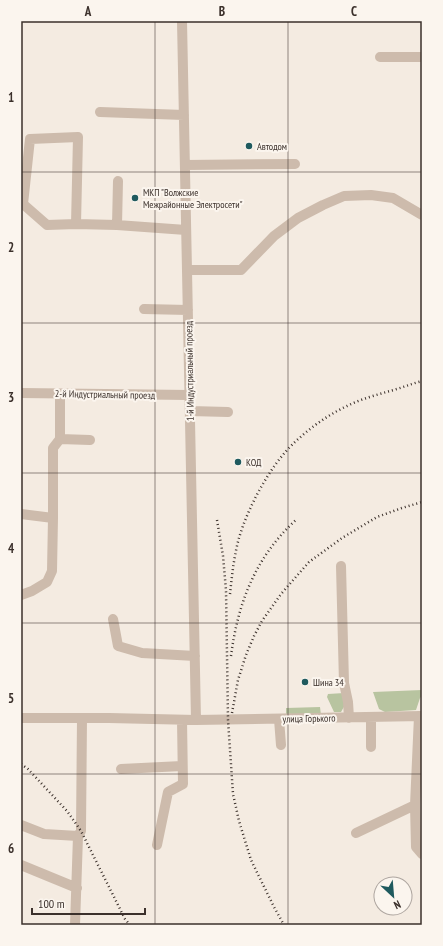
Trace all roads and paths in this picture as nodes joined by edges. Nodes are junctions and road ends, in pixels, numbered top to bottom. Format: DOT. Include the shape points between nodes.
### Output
graph roads {
  1 [pos="182,21"];
  2 [pos="380,57"];
  3 [pos="422,57"];
  4 [pos="100,112"];
  5 [pos="184,115"];
  6 [pos="295,164"];
  7 [pos="185,165"];
  8 [pos="118,180"];
  9 [pos="422,215"];
  10 [pos="76,224"];
  11 [pos="117,225"];
  12 [pos="186,230"];
  13 [pos="187,270"];
  14 [pos="144,310"];
  15 [pos="188,310"];
  16 [pos="21,393"];
  17 [pos="60,394"];
  18 [pos="190,395"];
  19 [pos="190,411"];
  20 [pos="228,412"];
  21 [pos="60,439"];
  22 [pos="90,440"];
  23 [pos="21,514"];
  24 [pos="53,518"];
  25 [pos="341,566"];
  26 [pos="21,595"];
  27 [pos="113,619"];
  28 [pos="195,656"];
  29 [pos="421,716"];
  30 [pos="370,717"];
  31 [pos="21,718"];
  32 [pos="82,718"];
  33 [pos="349,718"];
  34 [pos="279,719"];
  35 [pos="182,720"];
  36 [pos="196,720"];
  37 [pos="281,745"];
  38 [pos="371,747"];
  39 [pos="182,766"];
  40 [pos="121,769"];
  41 [pos="414,805"];
  42 [pos="21,825"];
  43 [pos="356,833"];
  44 [pos="78,836"];
  45 [pos="157,844"];
  46 [pos="422,854"];
  47 [pos="21,865"];
  48 [pos="77,888"];
  49 [pos="75,925"];
  1 -- 5 [label="street, 1-й Индустриальный проезд"];
  2 -- 3 [label="street"];
  4 -- 5 [label="street"];
  5 -- 7 [label="street, 1-й Индустриальный проезд"];
  6 -- 7 [label="street"];
  7 -- 12 [label="street, 1-й Индустриальный проезд"];
  8 -- 11 [label="street"];
  9 -- 13 [label="street" via="393,198 371,195 344,196 298,218 274,236 241,270"];
  10 -- 10 [label="street" via="47,225 23,204 30,139 78,137"];
  10 -- 11 [label="street"];
  11 -- 12 [label="street"];
  12 -- 13 [label="street, 1-й Индустриальный проезд"];
  13 -- 15 [label="street, 1-й Индустриальный проезд"];
  14 -- 15 [label="street"];
  15 -- 18 [label="street, 1-й Индустриальный проезд"];
  16 -- 17 [label="street, 2-й Индустриальный проезд"];
  17 -- 18 [label="street, 2-й Индустриальный проезд"];
  17 -- 21 [label="street"];
  18 -- 19 [label="street, 1-й Индустриальный проезд"];
  19 -- 20 [label="street"];
  19 -- 28 [label="street, 1-й Индустриальный проезд"];
  21 -- 22 [label="street"];
  21 -- 24 [label="street" via="53,448"];
  23 -- 24 [label="street"];
  24 -- 26 [label="street" via="52,570 47,582"];
  25 -- 33 [label="street" via="344,683"];
  27 -- 28 [label="street" via="118,646 142,653"];
  28 -- 36 [label="street, 1-й Индустриальный проезд"];
  29 -- 30 [label="street, улица Горького"];
  29 -- 41 [label="street"];
  30 -- 33 [label="street, улица Горького"];
  30 -- 38 [label="street"];
  31 -- 32 [label="street, улица Горького"];
  32 -- 35 [label="street, улица Горького"];
  32 -- 44 [label="street" via="81,831"];
  33 -- 34 [label="street, улица Горького"];
  34 -- 36 [label="street, улица Горького"];
  34 -- 37 [label="street"];
  35 -- 36 [label="street, улица Горького"];
  35 -- 39 [label="street"];
  39 -- 40 [label="street"];
  39 -- 45 [label="street" via="183,784 168,792"];
  41 -- 43 [label="street"];
  41 -- 46 [label="street" via="416,848"];
  42 -- 44 [label="street" via="44,834"];
  44 -- 48 [label="street"];
  47 -- 48 [label="street"];
  48 -- 49 [label="street"];
}
